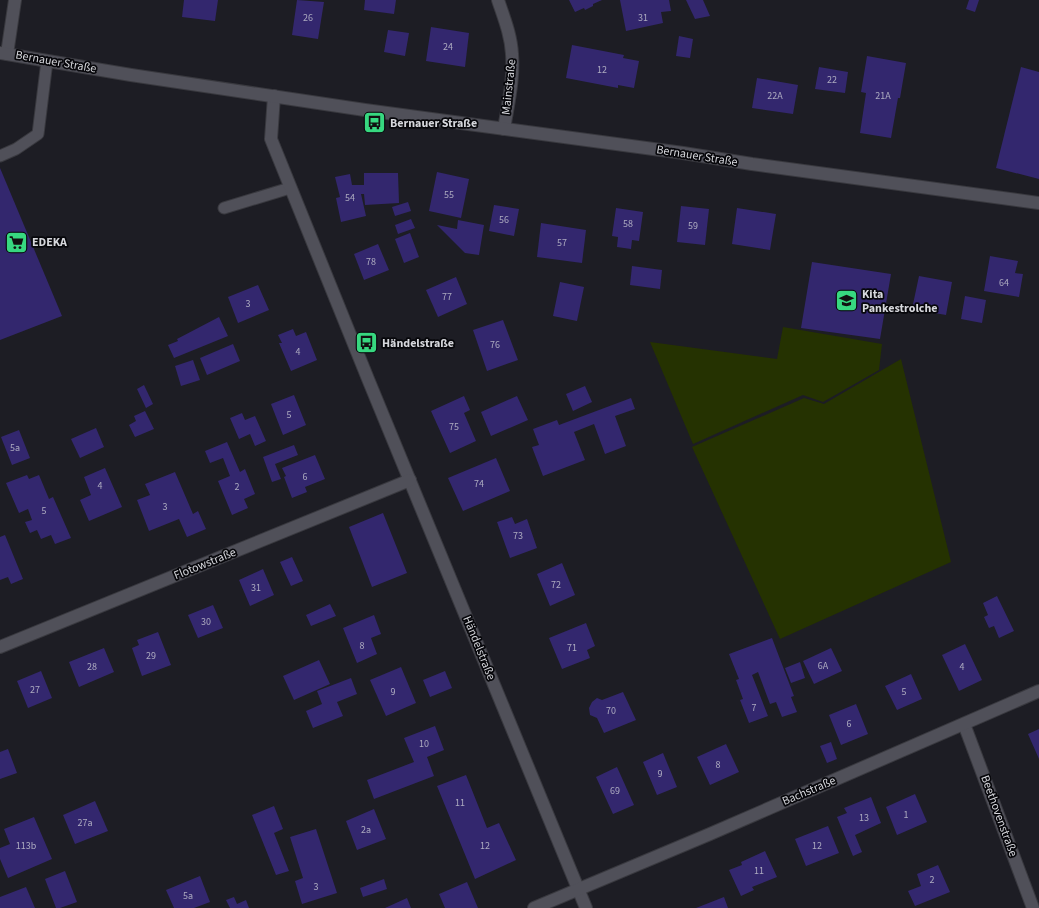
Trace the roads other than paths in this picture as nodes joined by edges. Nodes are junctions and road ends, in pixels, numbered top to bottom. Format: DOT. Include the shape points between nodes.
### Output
graph roads {
  1 [pos="15,0"];
  2 [pos="498,0"];
  3 [pos="3,53"];
  4 [pos="47,61"];
  5 [pos="274,96"];
  6 [pos="504,129"];
  7 [pos="0,156"];
  8 [pos="290,188"];
  9 [pos="1039,203"];
  10 [pos="224,208"];
  11 [pos="410,480"];
  12 [pos="0,648"];
  13 [pos="1039,691"];
  14 [pos="964,724"];
  15 [pos="579,889"];
  16 [pos="534,908"];
  17 [pos="586,908"];
  18 [pos="1033,908"];
  1 -- 3 [label="street"];
  2 -- 6 [label="street, Mainstraße" via="509,33 512,55 512,86"];
  3 -- 4 [label="street, Bernauer Straße"];
  4 -- 5 [label="street, Bernauer Straße"];
  4 -- 7 [label="lane" via="38,134"];
  5 -- 6 [label="street, Bernauer Straße"];
  5 -- 8 [label="street, Händelstraße" via="271,139"];
  6 -- 9 [label="street, Bernauer Straße"];
  8 -- 10 [label="lane"];
  8 -- 11 [label="street, Händelstraße"];
  11 -- 12 [label="street, Flotowstraße"];
  11 -- 15 [label="street, Händelstraße"];
  13 -- 14 [label="street, Bachstraße"];
  14 -- 15 [label="street, Bachstraße"];
  14 -- 18 [label="street, Beethovenstraße"];
  15 -- 16 [label="street, Bachstraße"];
  15 -- 17 [label="street, Händelstraße"];
}
